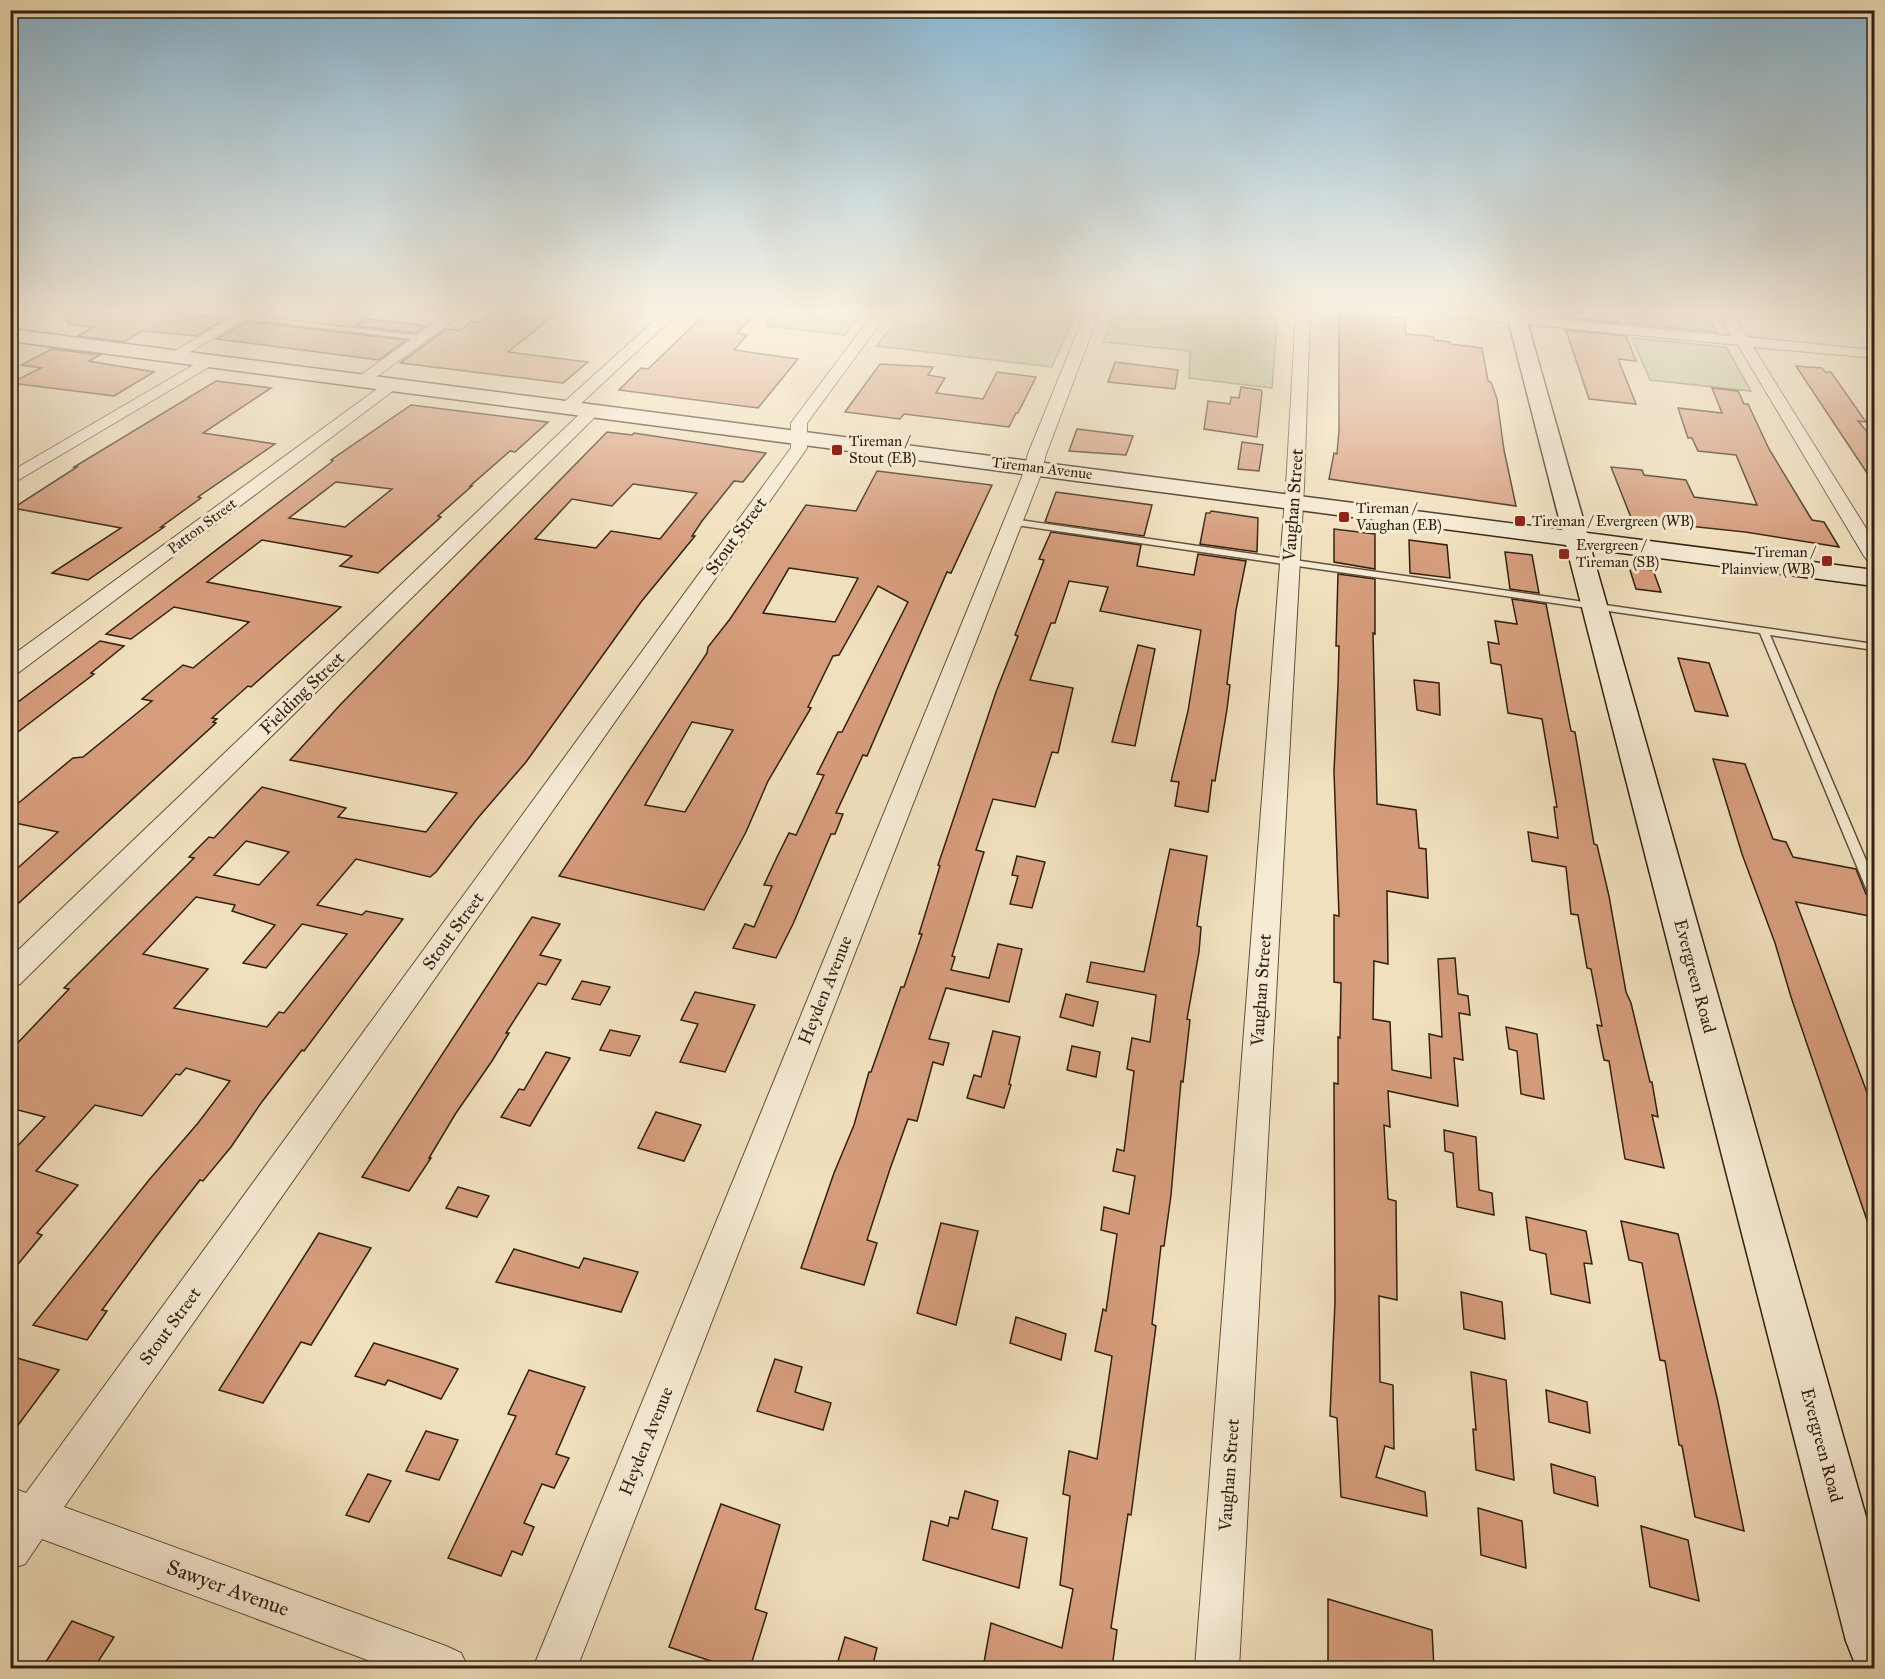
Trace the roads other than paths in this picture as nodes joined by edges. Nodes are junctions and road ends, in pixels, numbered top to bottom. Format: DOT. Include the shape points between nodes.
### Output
graph roads {
  1 [pos="162,389"];
  2 [pos="386,389"];
  3 [pos="436,389"];
  4 [pos="586,389"];
  5 [pos="824,389"];
  6 [pos="1063,389"];
  7 [pos="1299,389"];
  8 [pos="1537,389"];
  9 [pos="1773,389"];
  10 [pos="568,406"];
  11 [pos="593,410"];
  12 [pos="800,437"];
  13 [pos="1034,467"];
  14 [pos="10,480"];
  15 [pos="1293,501"];
  16 [pos="1012,522"];
  17 [pos="1578,538"];
  18 [pos="1875,556"];
  19 [pos="1289,562"];
  20 [pos="1875,578"];
  21 [pos="1596,606"];
  22 [pos="1762,630"];
  23 [pos="1875,646"];
  24 [pos="10,668"];
  25 [pos="1875,893"];
  26 [pos="10,976"];
  27 [pos="22,1511"];
  28 [pos="10,1548"];
  29 [pos="1875,1641"];
  30 [pos="446,1668"];
  31 [pos="555,1668"];
  32 [pos="1217,1668"];
  1 -- 14 [label="street"];
  2 -- 24 [label="street, Patton Street"];
  3 -- 10 [label="street, Tireman Avenue"];
  4 -- 10 [label="street"];
  5 -- 12 [label="street, Stout Street" via="799,423"];
  6 -- 13 [label="street, Heyden Avenue"];
  7 -- 15 [label="street, Vaughan Street"];
  8 -- 17 [label="street, Evergreen Road"];
  9 -- 18 [label="street"];
  10 -- 11 [label="street, Tireman Avenue"];
  11 -- 12 [label="street, Tireman Avenue"];
  11 -- 26 [label="street, Fielding Street"];
  12 -- 13 [label="street, Tireman Avenue"];
  12 -- 27 [label="street, Stout Street" via="800,448"];
  13 -- 15 [label="street, Tireman Avenue"];
  13 -- 16 [label="street, Heyden Avenue"];
  15 -- 17 [label="street, Tireman Avenue"];
  15 -- 19 [label="street, Vaughan Street"];
  16 -- 19 [label="lane"];
  16 -- 31 [label="street, Heyden Avenue"];
  17 -- 20 [label="street, Tireman Avenue"];
  17 -- 21 [label="street, Evergreen Road"];
  19 -- 21 [label="lane"];
  19 -- 32 [label="street, Vaughan Street"];
  21 -- 22 [label="lane"];
  21 -- 29 [label="street, Evergreen Road"];
  22 -- 23 [label="lane"];
  22 -- 25 [label="lane"];
  27 -- 28 [label="street, Stout Street"];
  27 -- 30 [label="street, Sawyer Avenue"];
}
